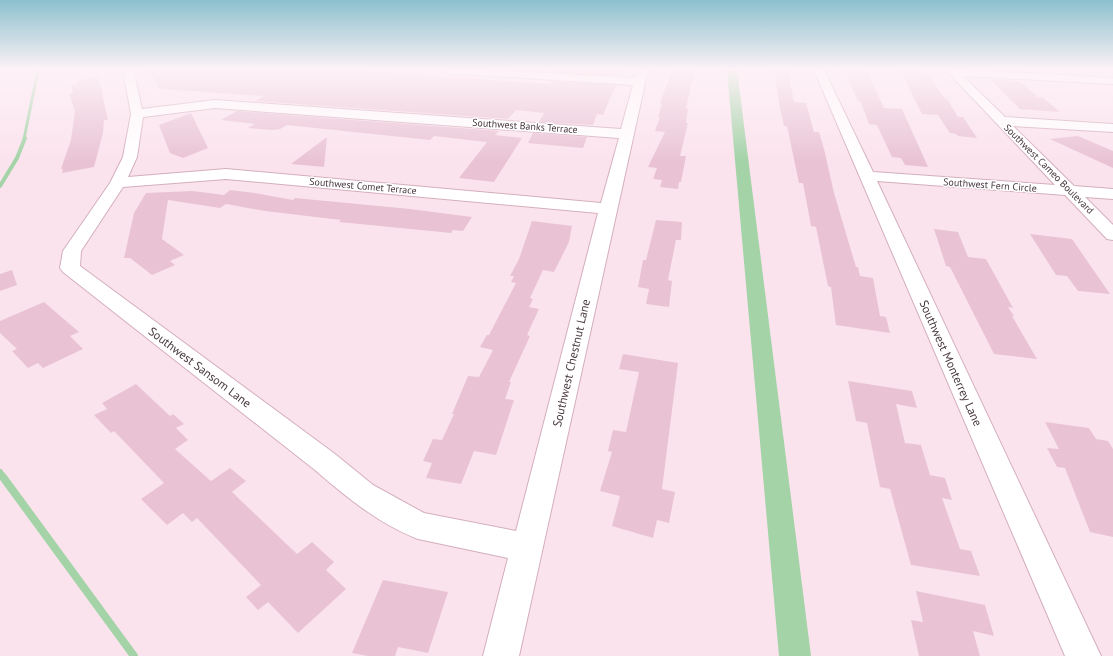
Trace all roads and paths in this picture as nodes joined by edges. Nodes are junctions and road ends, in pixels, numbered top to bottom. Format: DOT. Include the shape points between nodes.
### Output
graph roads {
  1 [pos="134,101"];
  2 [pos="636,101"];
  3 [pos="833,101"];
  4 [pos="981,101"];
  5 [pos="137,114"];
  6 [pos="1001,121"];
  7 [pos="1113,128"];
  8 [pos="627,134"];
  9 [pos="867,176"];
  10 [pos="118,183"];
  11 [pos="1070,190"];
  12 [pos="1113,194"];
  13 [pos="608,209"];
  14 [pos="1113,235"];
  15 [pos="527,548"];
  16 [pos="502,656"];
  17 [pos="1083,656"];
  1 -- 5 [label="street, Southwest Sansom Lane"];
  2 -- 8 [label="street, Southwest Chestnut Lane"];
  3 -- 9 [label="street, Southwest Monterrey Lane"];
  4 -- 6 [label="street, Southwest Cameo Boulevard"];
  5 -- 8 [label="street, Southwest Banks Terrace" via="215,104"];
  5 -- 10 [label="street, Southwest Sansom Lane" via="130,157"];
  6 -- 7 [label="street"];
  6 -- 11 [label="street, Southwest Cameo Boulevard"];
  8 -- 13 [label="street, Southwest Chestnut Lane"];
  9 -- 11 [label="street, Southwest Fern Circle"];
  9 -- 17 [label="street, Southwest Monterrey Lane"];
  10 -- 13 [label="street, Southwest Comet Terrace" via="226,174"];
  10 -- 15 [label="street, Southwest Sansom Lane" via="72,251 70,268 325,462 363,494 418,525"];
  11 -- 12 [label="street, Southwest Fern Circle"];
  11 -- 14 [label="street, Southwest Cameo Boulevard"];
  13 -- 15 [label="street, Southwest Chestnut Lane"];
  15 -- 16 [label="street, Southwest Chestnut Lane"];
}
